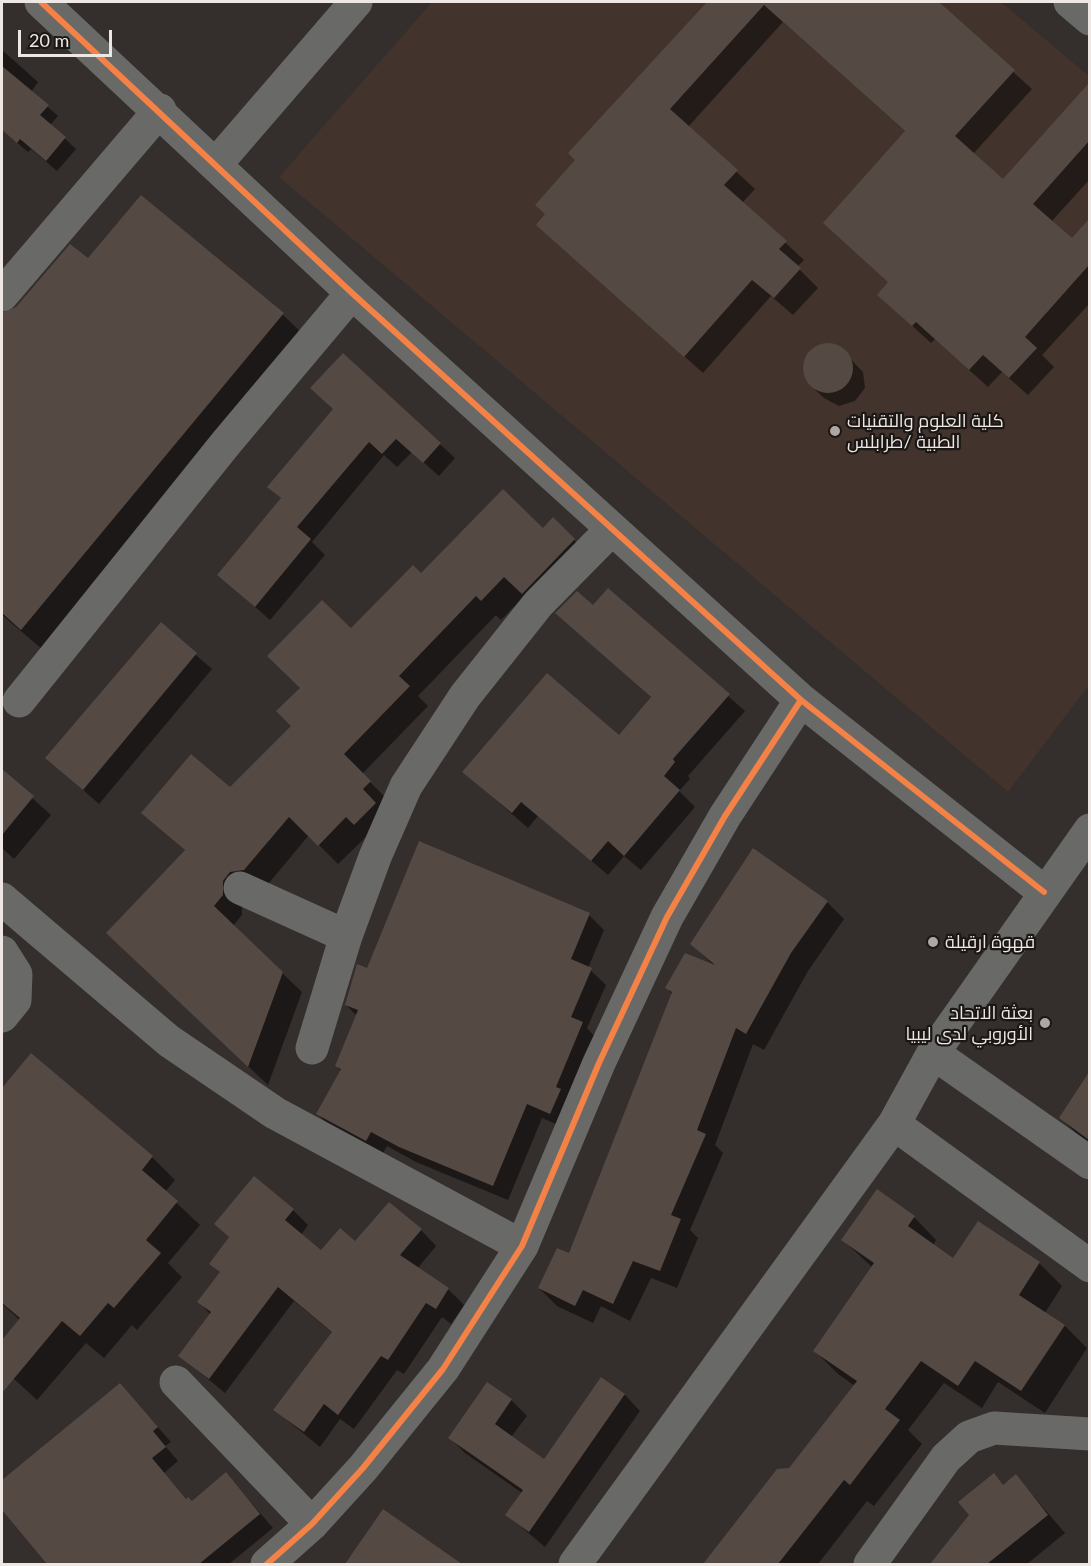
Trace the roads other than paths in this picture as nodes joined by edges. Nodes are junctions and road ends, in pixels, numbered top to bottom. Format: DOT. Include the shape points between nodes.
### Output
graph roads {
  1 [pos="41,2"];
  2 [pos="356,2"];
  3 [pos="1070,2"];
  4 [pos="1089,19"];
  5 [pos="160,110"];
  6 [pos="217,163"];
  7 [pos="352,293"];
  8 [pos="2,296"];
  9 [pos="611,530"];
  10 [pos="801,700"];
  11 [pos="19,701"];
  12 [pos="1089,830"];
  13 [pos="240,888"];
  14 [pos="1044,892"];
  15 [pos="2,899"];
  16 [pos="346,936"];
  17 [pos="2,952"];
  18 [pos="2,1016"];
  19 [pos="312,1048"];
  20 [pos="933,1053"];
  21 [pos="894,1124"];
  22 [pos="1089,1163"];
  23 [pos="522,1246"];
  24 [pos="1089,1266"];
  25 [pos="176,1382"];
  26 [pos="1089,1434"];
  27 [pos="312,1524"];
  28 [pos="267,1564"];
  29 [pos="575,1564"];
  30 [pos="870,1564"];
  1 -- 5 [label="street"];
  2 -- 6 [label="street"];
  3 -- 4 [label="street"];
  5 -- 6 [label="street"];
  5 -- 8 [label="street"];
  6 -- 7 [label="street"];
  7 -- 9 [label="street"];
  7 -- 11 [label="street"];
  9 -- 10 [label="street"];
  9 -- 16 [label="street" via="538,604 465,696 417,768 375,857"];
  10 -- 14 [label="street"];
  10 -- 23 [label="street" via="725,816 667,917 599,1063"];
  12 -- 14 [label="street"];
  13 -- 16 [label="street"];
  14 -- 20 [label="street"];
  15 -- 23 [label="street" via="169,1041 275,1113"];
  16 -- 19 [label="street"];
  17 -- 18 [label="street" via="16,974 15,1000"];
  20 -- 21 [label="street"];
  20 -- 22 [label="street"];
  21 -- 24 [label="street"];
  21 -- 29 [label="street"];
  23 -- 27 [label="street" via="443,1369"];
  25 -- 27 [label="street"];
  26 -- 30 [label="street" via="994,1428 969,1437 946,1458"];
  27 -- 28 [label="street"];
}
